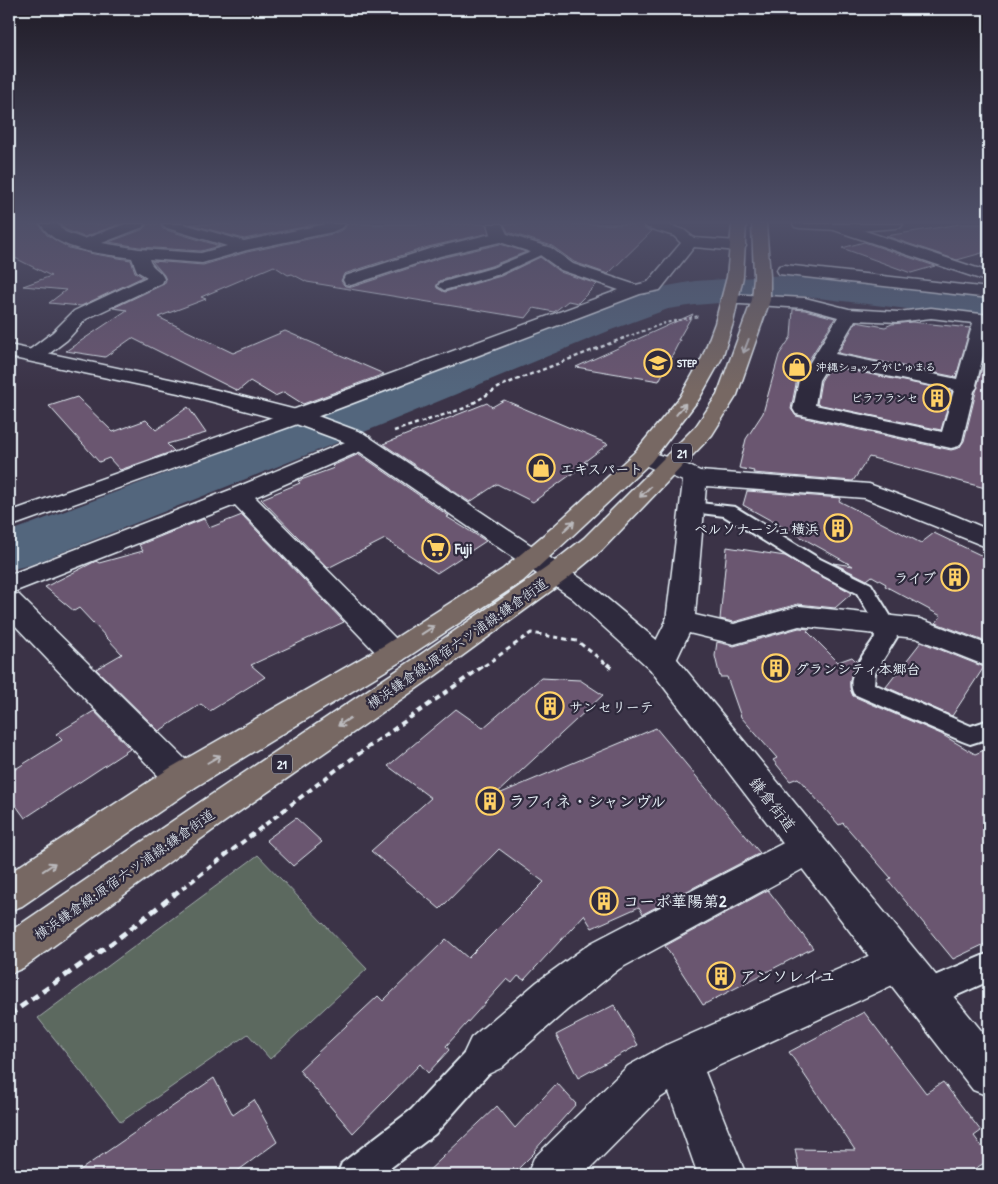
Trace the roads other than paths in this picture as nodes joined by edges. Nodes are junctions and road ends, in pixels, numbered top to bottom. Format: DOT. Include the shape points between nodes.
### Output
graph roads {
  1 [pos="155,279"];
  2 [pos="467,279"];
  3 [pos="603,279"];
  4 [pos="660,279"];
  5 [pos="734,279"];
  6 [pos="762,279"];
  7 [pos="867,279"];
  8 [pos="444,286"];
  9 [pos="635,290"];
  10 [pos="989,293"];
  11 [pos="730,299"];
  12 [pos="761,300"];
  13 [pos="849,314"];
  14 [pos="987,320"];
  15 [pos="9,352"];
  16 [pos="35,355"];
  17 [pos="823,357"];
  18 [pos="966,387"];
  19 [pos="299,418"];
  20 [pos="359,440"];
  21 [pos="643,457"];
  22 [pos="671,466"];
  23 [pos="695,478"];
  24 [pos="239,495"];
  25 [pos="691,508"];
  26 [pos="9,520"];
  27 [pos="989,540"];
  28 [pos="544,566"];
  29 [pos="9,585"];
  30 [pos="9,602"];
  31 [pos="680,621"];
  32 [pos="883,625"];
  33 [pos="392,654"];
  34 [pos="989,657"];
  35 [pos="660,661"];
  36 [pos="989,729"];
  37 [pos="182,778"];
  38 [pos="808,848"];
  39 [pos="9,894"];
  40 [pos="9,956"];
  41 [pos="898,962"];
  42 [pos="989,967"];
  43 [pos="924,995"];
  44 [pos="486,1053"];
  45 [pos="679,1061"];
  46 [pos="989,1074"];
  47 [pos="354,1175"];
  48 [pos="551,1175"];
  49 [pos="722,1175"];
  1 -- 16 [label="street" via="80,316"];
  2 -- 8 [label="lane"];
  3 -- 9 [label="street"];
  4 -- 9 [label="street" via="654,286"];
  5 -- 11 [label="main road, 横浜鎌倉線;原宿六ツ浦線;鎌倉街道 / 21"];
  6 -- 12 [label="main road, 横浜鎌倉線;原宿六ツ浦線;鎌倉街道 / 21"];
  7 -- 10 [label="street"];
  9 -- 19 [label="street"];
  11 -- 12 [label="street"];
  21 -- 11 [label="main road, 横浜鎌倉線;原宿六ツ浦線;鎌倉街道 / 21, one-way" via="689,399 712,358"];
  12 -- 13 [label="street" via="805,303"];
  12 -- 22 [label="main road, 横浜鎌倉線;原宿六ツ浦線;鎌倉街道 / 21, one-way" via="727,395 704,430"];
  13 -- 14 [label="street" via="898,317 931,313"];
  13 -- 17 [label="street"];
  14 -- 18 [label="street"];
  15 -- 16 [label="street, 鎌倉街道"];
  16 -- 19 [label="street, 鎌倉街道" via="186,388"];
  17 -- 18 [label="street"];
  17 -- 18 [label="street" via="809,380 804,409 951,441"];
  19 -- 20 [label="street, 鎌倉街道"];
  19 -- 26 [label="street"];
  20 -- 24 [label="street"];
  20 -- 28 [label="street, 鎌倉街道"];
  21 -- 22 [label="street"];
  28 -- 21 [label="main road, 横浜鎌倉線;原宿六ツ浦線;鎌倉街道 / 21, one-way"];
  22 -- 23 [label="street"];
  22 -- 28 [label="main road, 横浜鎌倉線;原宿六ツ浦線;鎌倉街道 / 21, one-way" via="593,544"];
  23 -- 25 [label="street"];
  23 -- 27 [label="street" via="869,491"];
  24 -- 29 [label="street"];
  24 -- 33 [label="street"];
  25 -- 31 [label="street"];
  25 -- 32 [label="lane" via="729,511 813,563 864,589"];
  33 -- 28 [label="main road, 横浜鎌倉線;原宿六ツ浦線;鎌倉街道 / 21, one-way" via="513,575"];
  28 -- 35 [label="street, 鎌倉街道" via="582,592"];
  28 -- 40 [label="main road, 横浜鎌倉線;原宿六ツ浦線;鎌倉街道 / 21, one-way"];
  30 -- 37 [label="street"];
  31 -- 32 [label="street" via="734,634 799,616"];
  31 -- 35 [label="street"];
  32 -- 34 [label="street" via="920,629"];
  32 -- 36 [label="lane" via="886,637 864,673 862,688 970,735"];
  37 -- 33 [label="main road, 横浜鎌倉線;原宿六ツ浦線;鎌倉街道 / 21, one-way"];
  35 -- 38 [label="street, 鎌倉街道"];
  39 -- 37 [label="main road, 横浜鎌倉線;原宿六ツ浦線;鎌倉街道 / 21, one-way"];
  38 -- 41 [label="street, 鎌倉街道"];
  38 -- 44 [label="street" via="605,956"];
  41 -- 43 [label="street, 鎌倉街道"];
  41 -- 45 [label="street"];
  42 -- 43 [label="lane"];
  43 -- 46 [label="street, 鎌倉街道"];
  44 -- 47 [label="lane" via="423,1122"];
  45 -- 48 [label="street" via="644,1082"];
  45 -- 49 [label="street"];
}
